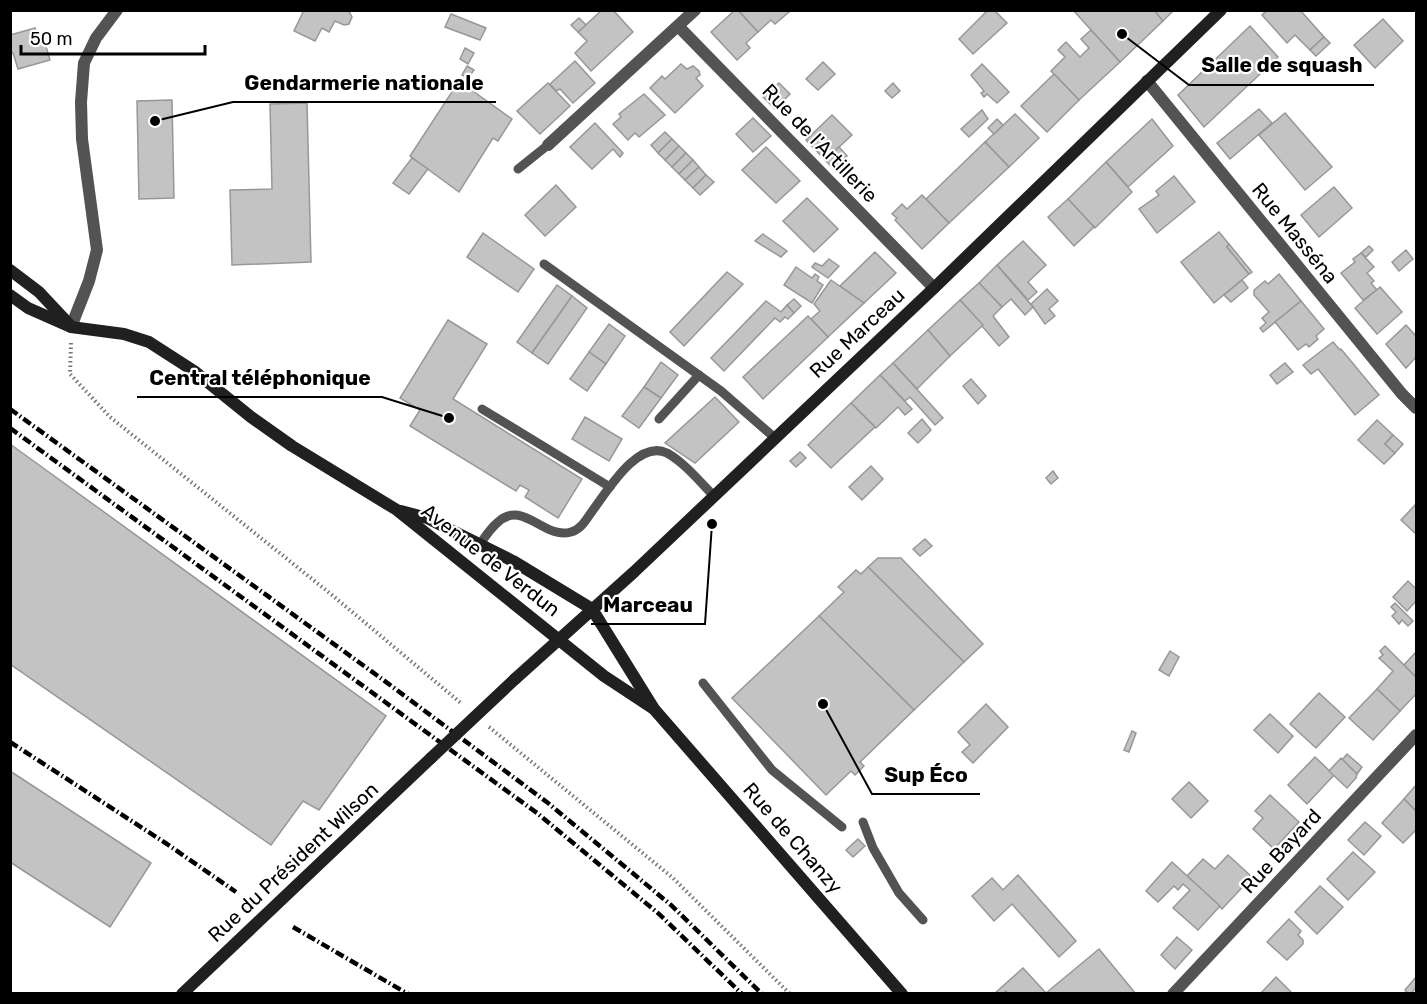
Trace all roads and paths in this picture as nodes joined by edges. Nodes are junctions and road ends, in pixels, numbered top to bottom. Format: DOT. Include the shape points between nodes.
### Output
graph roads {
  1 [pos="117,10"];
  2 [pos="695,10"];
  3 [pos="1221,10"];
  4 [pos="678,26"];
  5 [pos="1147,81"];
  6 [pos="548,145"];
  7 [pos="518,169"];
  8 [pos="544,264"];
  9 [pos="10,270"];
  10 [pos="934,288"];
  11 [pos="10,295"];
  12 [pos="71,327"];
  13 [pos="699,375"];
  14 [pos="1416,408"];
  15 [pos="482,409"];
  16 [pos="659,419"];
  17 [pos="775,438"];
  18 [pos="610,487"];
  19 [pos="714,496"];
  20 [pos="397,510"];
  21 [pos="480,544"];
  22 [pos="592,609"];
  23 [pos="560,640"];
  24 [pos="514,679"];
  25 [pos="703,683"];
  26 [pos="654,709"];
  27 [pos="469,710"];
  28 [pos="487,725"];
  29 [pos="1416,735"];
  30 [pos="863,822"];
  31 [pos="842,827"];
  32 [pos="923,920"];
  33 [pos="182,993"];
  34 [pos="790,993"];
  35 [pos="902,993"];
  36 [pos="1173,993"];
  1 -- 12 [label="street" via="96,38 84,63 82,139 97,250"];
  2 -- 4 [label="street"];
  3 -- 5 [label="main road, Rue Marceau"];
  4 -- 6 [label="street"];
  4 -- 10 [label="street, Rue de l'Artillerie"];
  5 -- 10 [label="main road, Rue Marceau"];
  5 -- 14 [label="street, Rue Masséna"];
  6 -- 7 [label="lane"];
  8 -- 13 [label="lane"];
  9 -- 12 [label="main road" via="39,292"];
  10 -- 17 [label="main road, Rue Marceau"];
  11 -- 12 [label="main road, Avenue de Verdun" via="28,308"];
  12 -- 20 [label="main road, Avenue de Verdun" via="124,334 149,342 194,371 292,446"];
  12 -- 27 [label="path" via="70,374 110,417"];
  13 -- 16 [label="lane"];
  13 -- 17 [label="lane" via="722,390"];
  15 -- 18 [label="lane"];
  17 -- 19 [label="main road, Rue Marceau"];
  18 -- 19 [label="lane" via="631,462 653,450 666,453 688,469"];
  18 -- 21 [label="lane" via="580,528 572,532 550,531 514,513 496,523"];
  19 -- 22 [label="main road, Rue Marceau"];
  20 -- 21 [label="main road, Avenue de Verdun" via="427,518"];
  20 -- 23 [label="main road, Avenue de Verdun"];
  21 -- 22 [label="main road, Avenue de Verdun"];
  22 -- 23 [label="main road, Rue Marceau"];
  22 -- 26 [label="main road, Rue de Chanzy"];
  23 -- 24 [label="main road, Rue Marceau"];
  23 -- 26 [label="main road, Rue de Chanzy"];
  24 -- 33 [label="main road, Rue du Président Wilson, bridge"];
  25 -- 31 [label="lane" via="772,770"];
  26 -- 35 [label="main road, Rue de Chanzy"];
  28 -- 34 [label="path" via="673,878"];
  29 -- 36 [label="street, Rue Bayard"];
  30 -- 32 [label="lane" via="899,893"];
}
